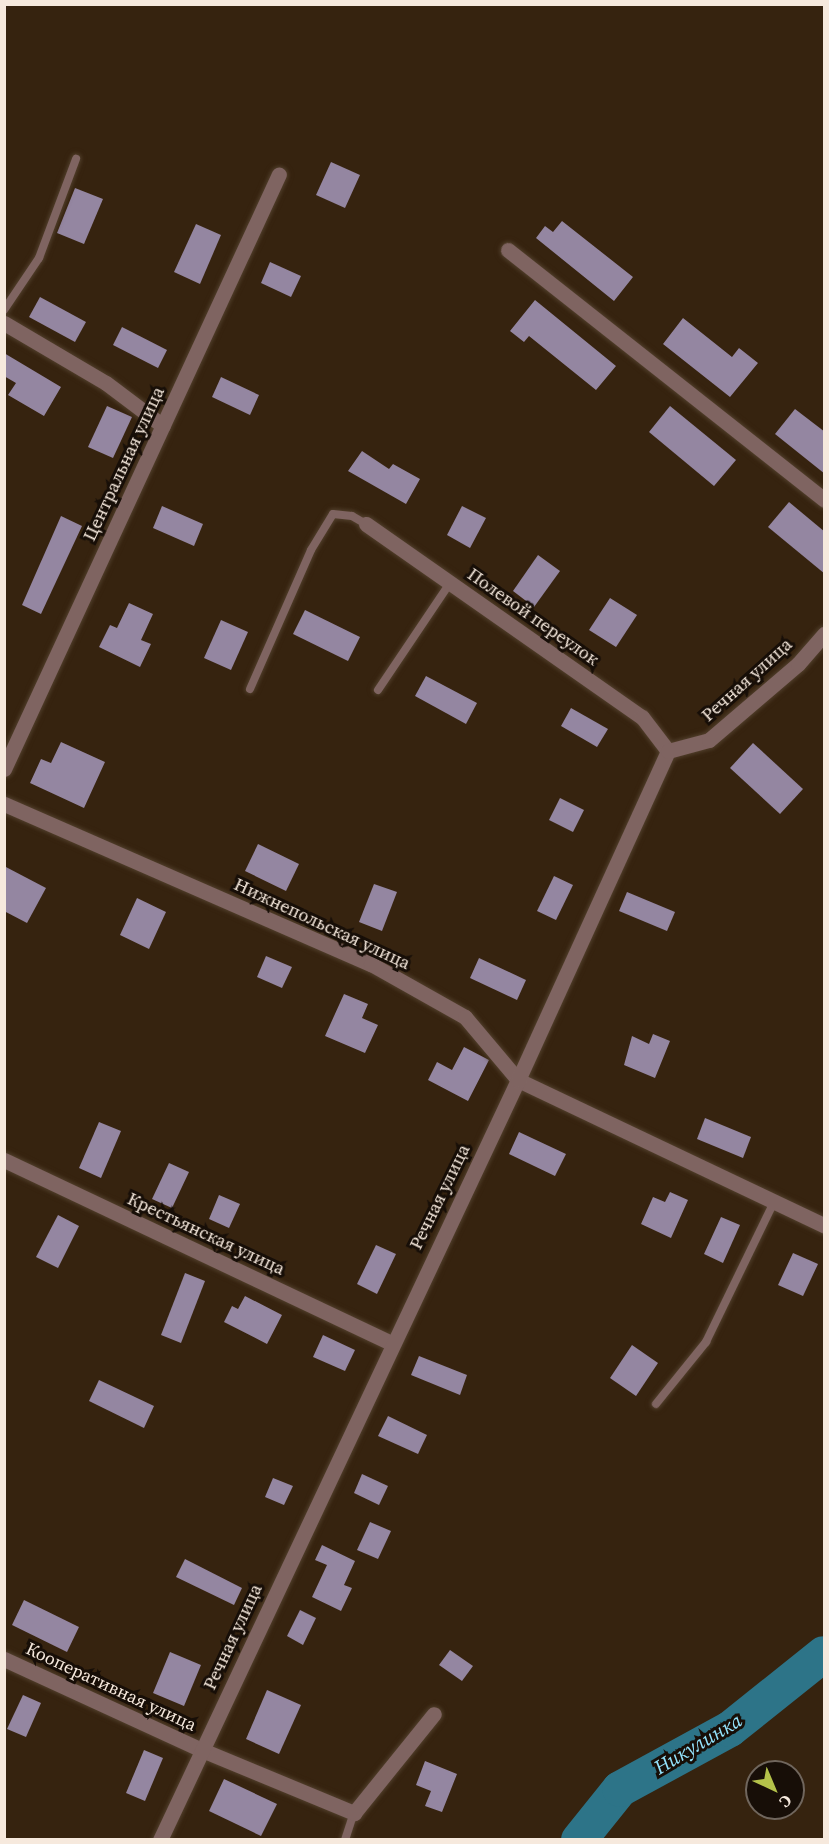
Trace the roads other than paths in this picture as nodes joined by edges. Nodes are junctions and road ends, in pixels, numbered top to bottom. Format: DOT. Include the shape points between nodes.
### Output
graph roads {
  1 [pos="76,159"];
  2 [pos="279,174"];
  3 [pos="508,250"];
  4 [pos="4,310"];
  5 [pos="4,323"];
  6 [pos="163,426"];
  7 [pos="825,500"];
  8 [pos="366,524"];
  9 [pos="450,583"];
  10 [pos="825,634"];
  11 [pos="250,689"];
  12 [pos="378,690"];
  13 [pos="668,751"];
  14 [pos="4,769"];
  15 [pos="4,804"];
  16 [pos="518,1080"];
  17 [pos="4,1160"];
  18 [pos="773,1204"];
  19 [pos="825,1225"];
  20 [pos="391,1343"];
  21 [pos="656,1404"];
  22 [pos="4,1659"];
  23 [pos="434,1714"];
  24 [pos="202,1750"];
  25 [pos="354,1813"];
  26 [pos="160,1839"];
  27 [pos="345,1839"];
  1 -- 4 [label="lane" via="39,258"];
  2 -- 6 [label="street, Центральная улица"];
  3 -- 7 [label="street"];
  5 -- 6 [label="street" via="106,383"];
  6 -- 14 [label="street, Центральная улица"];
  8 -- 9 [label="street, Полевой переулок"];
  8 -- 11 [label="lane" via="352,516 333,514 311,550"];
  9 -- 12 [label="lane"];
  9 -- 13 [label="street, Полевой переулок" via="642,717"];
  10 -- 13 [label="street, Речная улица" via="798,664 709,740"];
  13 -- 16 [label="street, Речная улица"];
  15 -- 16 [label="street, Нижнепольская улица" via="371,964 465,1017"];
  16 -- 18 [label="street, Нижнепольская улица"];
  16 -- 20 [label="street, Речная улица"];
  17 -- 20 [label="street, Крестьянская улица"];
  18 -- 19 [label="street, Нижнепольская улица"];
  18 -- 21 [label="lane" via="706,1342"];
  20 -- 24 [label="street, Речная улица"];
  22 -- 24 [label="street, Кооперативная улица"];
  23 -- 25 [label="street"];
  24 -- 25 [label="street, Кооперативная улица"];
  24 -- 26 [label="street, Речная улица"];
  25 -- 27 [label="lane"];
}
